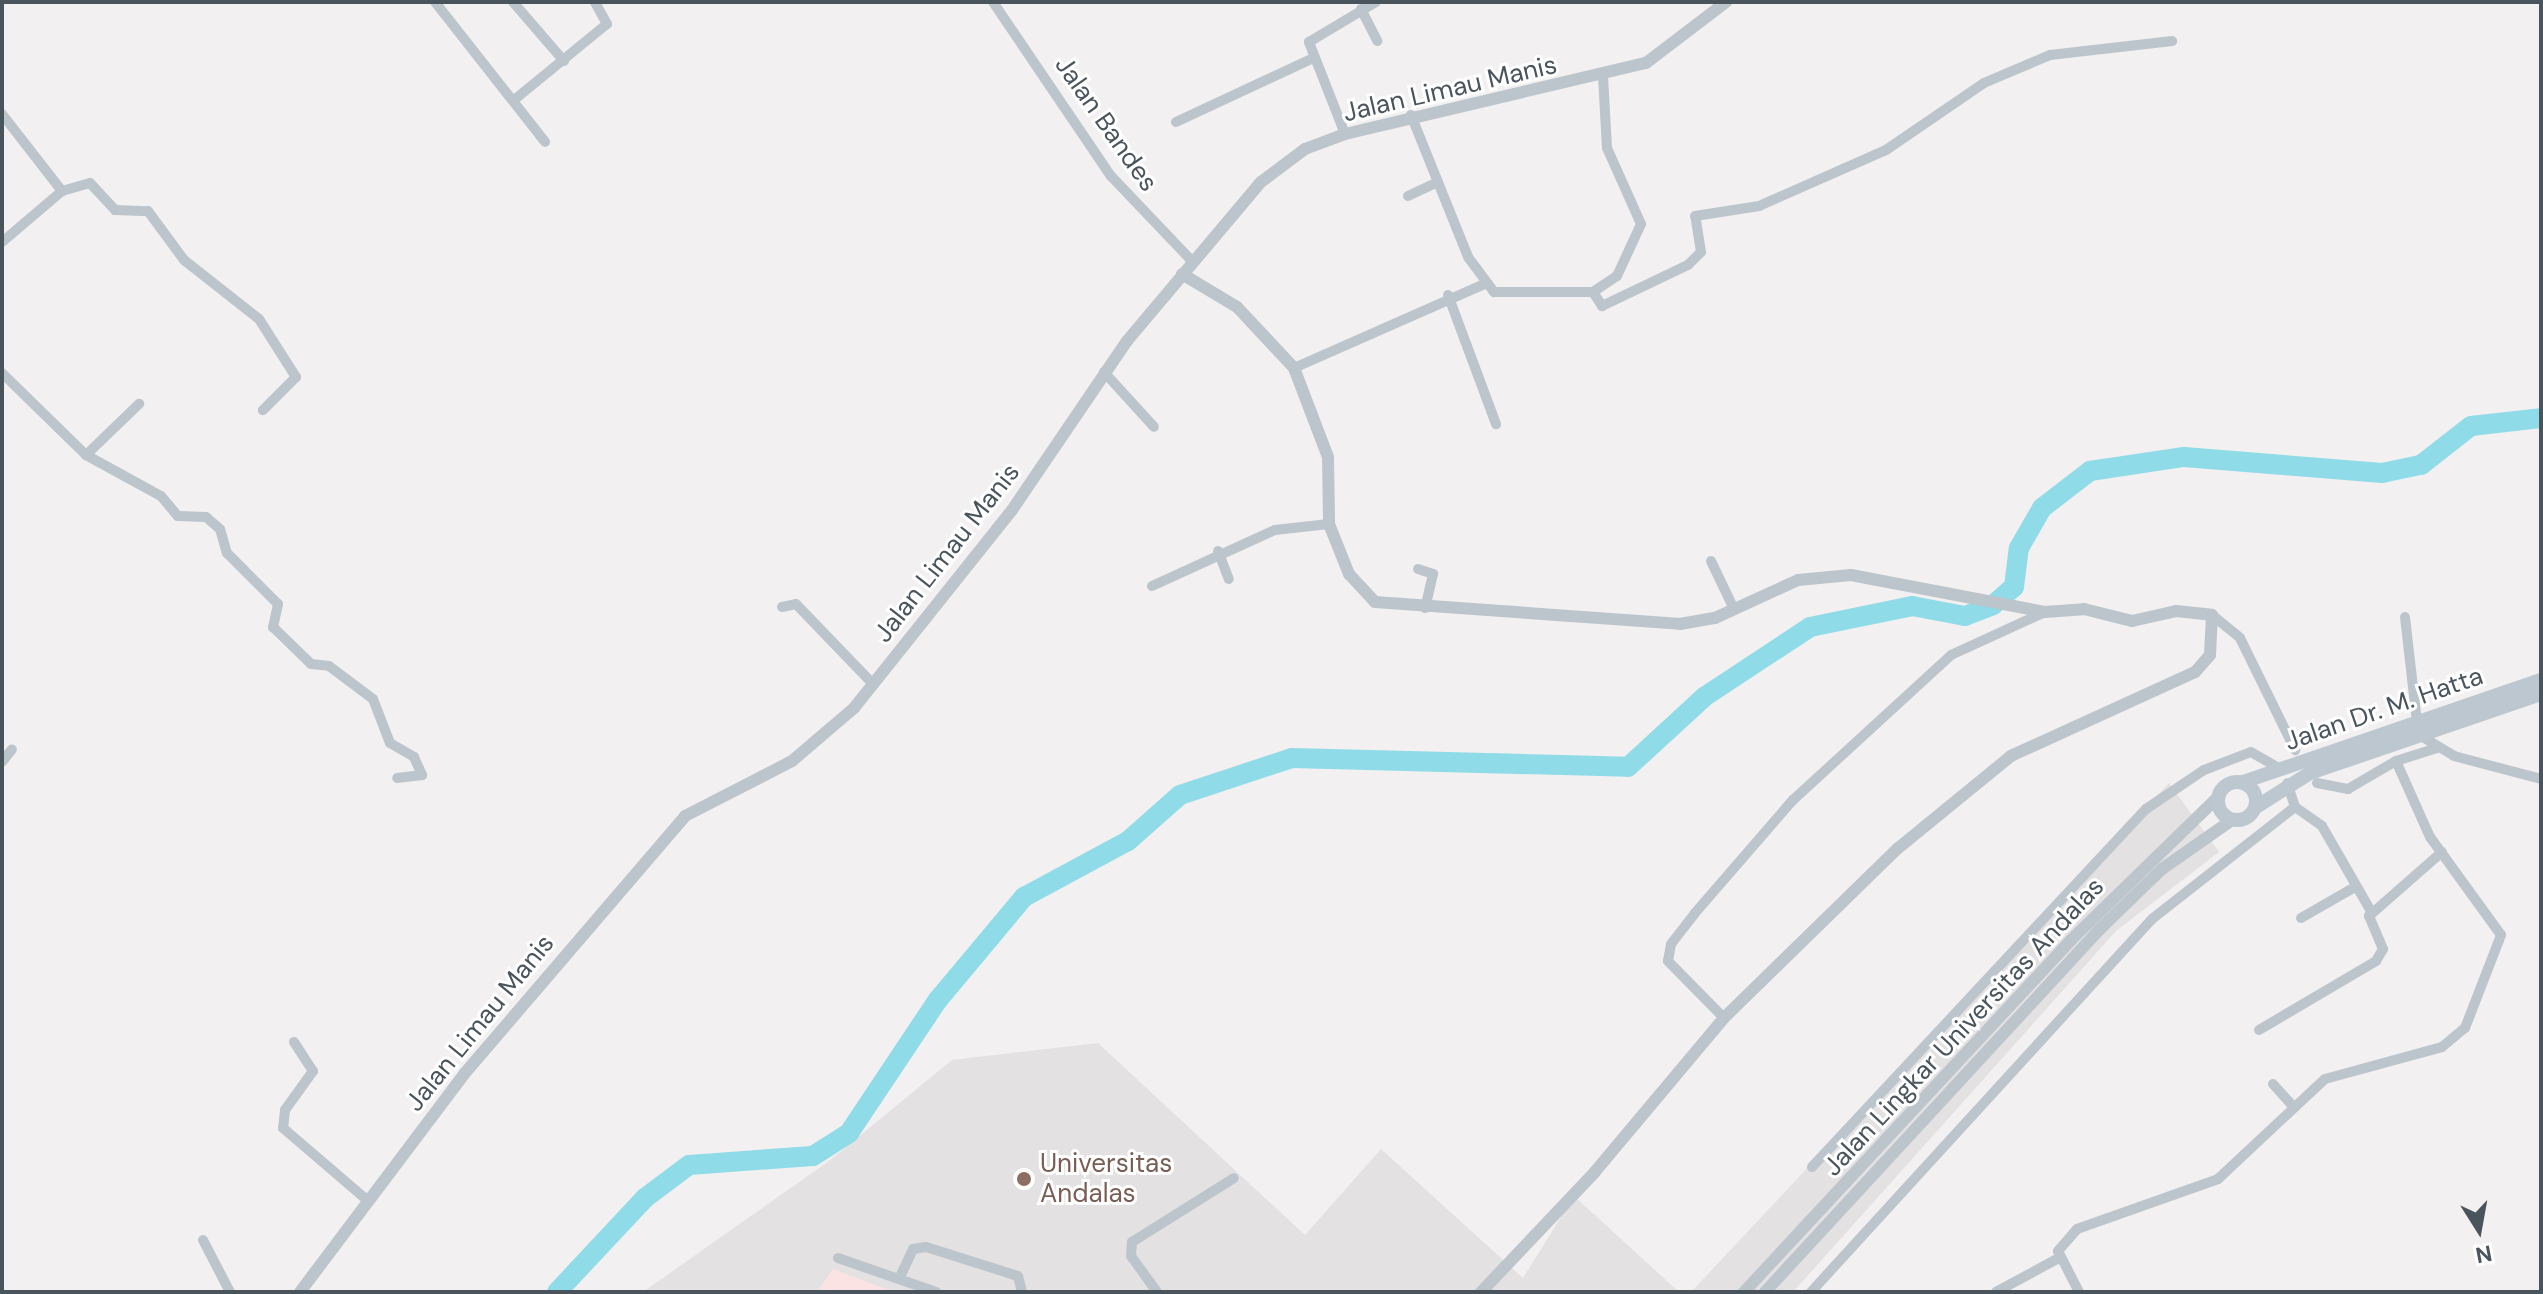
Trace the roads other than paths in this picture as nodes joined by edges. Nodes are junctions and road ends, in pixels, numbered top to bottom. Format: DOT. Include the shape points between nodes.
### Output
graph roads {
  1 [pos="435,2"];
  2 [pos="513,2"];
  3 [pos="595,2"];
  4 [pos="993,2"];
  5 [pos="1376,2"];
  6 [pos="1726,2"];
  7 [pos="1361,9"];
  8 [pos="1377,41"];
  9 [pos="2172,41"];
  10 [pos="1313,58"];
  11 [pos="564,61"];
  12 [pos="1603,77"];
  13 [pos="514,100"];
  14 [pos="2,114"];
  15 [pos="1411,115"];
  16 [pos="1176,122"];
  17 [pos="1345,134"];
  18 [pos="545,142"];
  19 [pos="1438,182"];
  20 [pos="62,191"];
  21 [pos="1408,196"];
  22 [pos="2,242"];
  23 [pos="1192,261"];
  24 [pos="1182,274"];
  25 [pos="1487,283"];
  26 [pos="1593,292"];
  27 [pos="1448,295"];
  28 [pos="1294,368"];
  29 [pos="1104,372"];
  30 [pos="2,373"];
  31 [pos="139,404"];
  32 [pos="263,410"];
  33 [pos="1496,424"];
  34 [pos="1154,427"];
  35 [pos="86,455"];
  36 [pos="1329,522"];
  37 [pos="1218,551"];
  38 [pos="1711,561"];
  39 [pos="1418,569"];
  40 [pos="1229,579"];
  41 [pos="1152,586"];
  42 [pos="782,607"];
  43 [pos="1425,608"];
  44 [pos="1734,609"];
  45 [pos="2045,612"];
  46 [pos="2212,615"];
  47 [pos="2405,617"];
  48 [pos="2541,680"];
  49 [pos="873,684"];
  50 [pos="2541,694"];
  51 [pos="2419,729"];
  52 [pos="2437,748"];
  53 [pos="12,749"];
  54 [pos="2295,750"];
  55 [pos="2396,761"];
  56 [pos="2,762"];
  57 [pos="2284,776"];
  58 [pos="397,778"];
  59 [pos="2541,779"];
  60 [pos="2243,782"];
  61 [pos="2317,783"];
  62 [pos="2218,797"];
  63 [pos="2256,807"];
  64 [pos="2295,807"];
  65 [pos="2232,820"];
  66 [pos="2442,852"];
  67 [pos="2355,887"];
  68 [pos="2372,913"];
  69 [pos="2301,918"];
  70 [pos="1724,1018"];
  71 [pos="2259,1030"];
  72 [pos="294,1042"];
  73 [pos="2273,1084"];
  74 [pos="2291,1104"];
  75 [pos="1812,1167"];
  76 [pos="1234,1178"];
  77 [pos="367,1200"];
  78 [pos="203,1240"];
  79 [pos="838,1258"];
  80 [pos="2059,1258"];
  81 [pos="900,1277"];
  82 [pos="230,1292"];
  83 [pos="300,1292"];
  84 [pos="936,1292"];
  85 [pos="1022,1292"];
  86 [pos="1157,1292"];
  87 [pos="1481,1292"];
  88 [pos="1744,1292"];
  89 [pos="1765,1292"];
  90 [pos="1811,1292"];
  91 [pos="1996,1292"];
  92 [pos="2079,1292"];
  1 -- 13 [label="street"];
  2 -- 11 [label="street"];
  3 -- 11 [label="street" via="607,24"];
  4 -- 23 [label="street, Jalan Bandes" via="1111,176"];
  5 -- 7 [label="street"];
  6 -- 12 [label="street, Jalan Limau Manis" via="1664,54"];
  7 -- 8 [label="street"];
  7 -- 10 [label="street" via="1311,38"];
  9 -- 26 [label="street" via="2050,55 1984,83 1886,150 1759,206 1695,216 1701,252 1688,265 1602,306"];
  10 -- 16 [label="street"];
  10 -- 17 [label="street"];
  11 -- 13 [label="street"];
  12 -- 15 [label="street, Jalan Limau Manis"];
  12 -- 26 [label="street" via="1607,148 1641,224 1617,276"];
  13 -- 18 [label="street"];
  14 -- 20 [label="street"];
  15 -- 17 [label="street, Jalan Limau Manis"];
  15 -- 19 [label="street"];
  17 -- 23 [label="street, Jalan Limau Manis" via="1305,149 1261,182"];
  19 -- 21 [label="street"];
  19 -- 25 [label="street" via="1468,257"];
  20 -- 22 [label="street"];
  20 -- 32 [label="street" via="90,183 115,210 148,211 184,260 268,328 273,348 296,377"];
  23 -- 24 [label="street, Jalan Limau Manis"];
  24 -- 28 [label="street" via="1237,307"];
  24 -- 29 [label="street, Jalan Limau Manis"];
  25 -- 26 [label="street" via="1500,296 1550,287"];
  25 -- 27 [label="street"];
  27 -- 28 [label="street"];
  27 -- 33 [label="street"];
  28 -- 36 [label="street" via="1328,457"];
  29 -- 34 [label="street"];
  29 -- 49 [label="street, Jalan Limau Manis" via="1012,510"];
  30 -- 35 [label="street"];
  31 -- 35 [label="street"];
  35 -- 58 [label="street" via="161,496 178,516 206,517 220,529 227,553 278,604 273,627 311,664 329,666 373,699 390,743 414,757 422,775"];
  36 -- 37 [label="street" via="1289,526"];
  36 -- 43 [label="street" via="1366,597"];
  37 -- 40 [label="street"];
  37 -- 41 [label="street"];
  38 -- 44 [label="street"];
  39 -- 43 [label="street" via="1433,574"];
  42 -- 49 [label="street" via="796,604"];
  43 -- 44 [label="street" via="1634,625 1703,622"];
  44 -- 45 [label="street" via="1829,575 1907,581"];
  45 -- 46 [label="street" via="2084,609 2132,621 2176,611"];
  45 -- 70 [label="street" via="1951,655 1793,800 1695,913 1671,944 1668,961"];
  46 -- 54 [label="street" via="2240,638"];
  46 -- 70 [label="street" via="2210,655 2195,672 2095,712 2011,756 1948,802"];
  47 -- 51 [label="street"];
  48 -- 51 [label="main road, Jalan Dr. M. Hatta"];
  49 -- 77 [label="street, Jalan Limau Manis" via="800,755 685,816 573,942"];
  50 -- 51 [label="main road, Jalan Dr. M. Hatta"];
  51 -- 52 [label="street"];
  51 -- 57 [label="main road, Jalan Dr. M. Hatta"];
  52 -- 55 [label="street"];
  52 -- 59 [label="street"];
  53 -- 56 [label="street"];
  55 -- 61 [label="street" via="2348,789"];
  55 -- 66 [label="street"];
  57 -- 60 [label="main road, Jalan Dr. M. Hatta"];
  57 -- 63 [label="main road, Jalan Dr. M. Hatta"];
  57 -- 64 [label="street"];
  57 -- 75 [label="street" via="2251,752 2204,770 2146,809"];
  60 -- 62 [label="main road" via="2225,786"];
  60 -- 63 [label="main road" via="2255,792"];
  62 -- 65 [label="main road"];
  62 -- 88 [label="street, Jalan Lingkar Universitas Andalas" via="2070,941"];
  63 -- 65 [label="main road"];
  64 -- 67 [label="street" via="2322,826"];
  64 -- 90 [label="street" via="2152,919"];
  65 -- 89 [label="street, Jalan Lingkar Universitas Andalas" via="2162,869 2099,930"];
  66 -- 68 [label="street"];
  66 -- 74 [label="street" via="2501,935 2465,1028 2442,1047 2325,1079"];
  67 -- 68 [label="street"];
  67 -- 69 [label="street"];
  68 -- 71 [label="street" via="2383,949 2376,961"];
  70 -- 87 [label="street" via="1595,1172"];
  72 -- 77 [label="street" via="313,1071 285,1110 283,1128"];
  73 -- 74 [label="street"];
  74 -- 80 [label="street" via="2218,1179 2094,1219 2059,1247"];
  76 -- 86 [label="street" via="1132,1242 1131,1256"];
  77 -- 83 [label="street, Jalan Limau Manis"];
  78 -- 82 [label="street"];
  79 -- 81 [label="street"];
  80 -- 91 [label="street"];
  80 -- 92 [label="street"];
  81 -- 84 [label="street"];
  81 -- 85 [label="street" via="913,1249 926,1247 1018,1276"];
}
